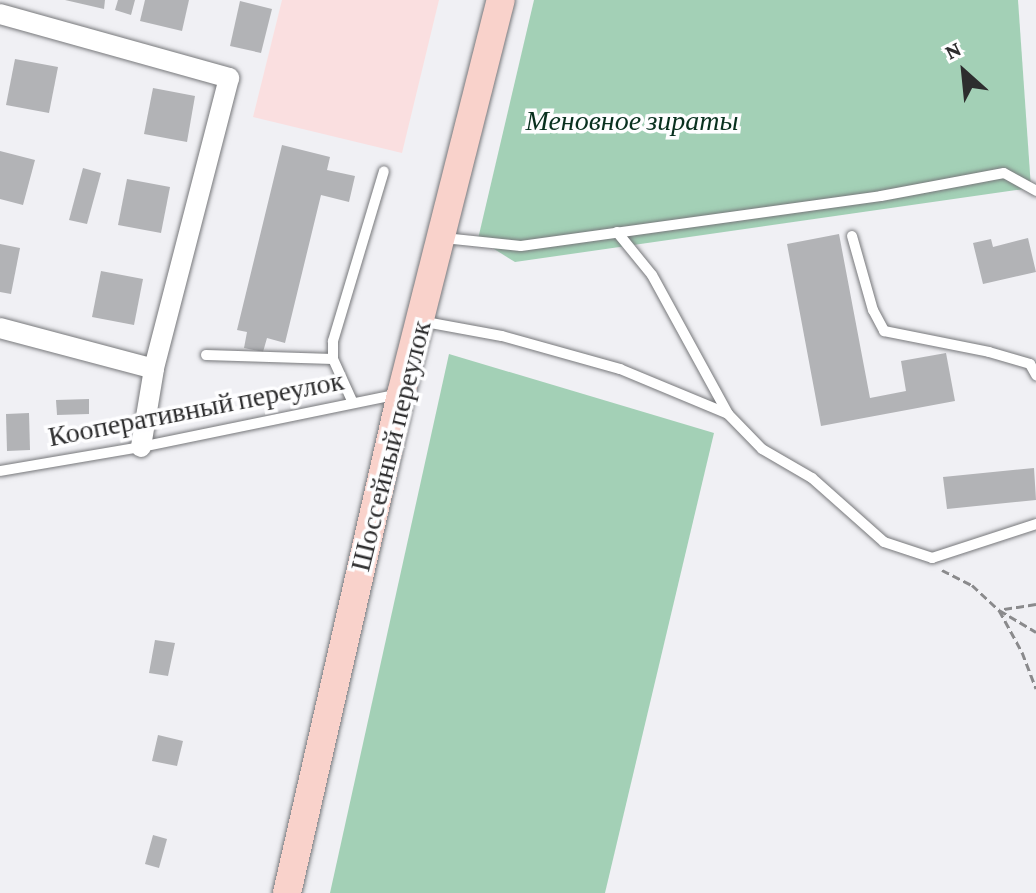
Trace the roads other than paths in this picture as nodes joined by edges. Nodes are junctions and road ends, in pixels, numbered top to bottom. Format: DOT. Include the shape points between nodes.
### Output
graph roads {
  1 [pos="501,0"];
  2 [pos="0,14"];
  3 [pos="384,171"];
  4 [pos="1036,191"];
  5 [pos="617,232"];
  6 [pos="852,236"];
  7 [pos="442,238"];
  8 [pos="420,321"];
  9 [pos="0,328"];
  10 [pos="206,355"];
  11 [pos="333,359"];
  12 [pos="154,369"];
  13 [pos="1036,375"];
  14 [pos="401,394"];
  15 [pos="353,403"];
  16 [pos="728,414"];
  17 [pos="141,447"];
  18 [pos="0,471"];
  19 [pos="1036,524"];
  20 [pos="287,893"];
  1 -- 7 [label="main road, Шоссейный переулок"];
  2 -- 12 [label="street" via="229,78"];
  3 -- 11 [label="lane" via="333,341"];
  4 -- 5 [label="lane" via="1004,173 881,196"];
  5 -- 7 [label="lane" via="521,246"];
  5 -- 16 [label="lane" via="652,275"];
  6 -- 13 [label="lane" via="884,331 989,352 1030,364"];
  7 -- 8 [label="main road, Шоссейный переулок"];
  8 -- 14 [label="main road, Шоссейный переулок"];
  8 -- 16 [label="lane" via="502,336 620,369"];
  9 -- 12 [label="street"];
  10 -- 11 [label="lane"];
  11 -- 15 [label="lane"];
  12 -- 17 [label="street"];
  14 -- 15 [label="lane, Кооперативный переулок"];
  14 -- 20 [label="main road, Шоссейный переулок"];
  15 -- 17 [label="lane, Кооперативный переулок"];
  16 -- 19 [label="lane" via="762,449 812,478 884,542 932,558"];
  17 -- 18 [label="lane, Кооперативный переулок"];
}
